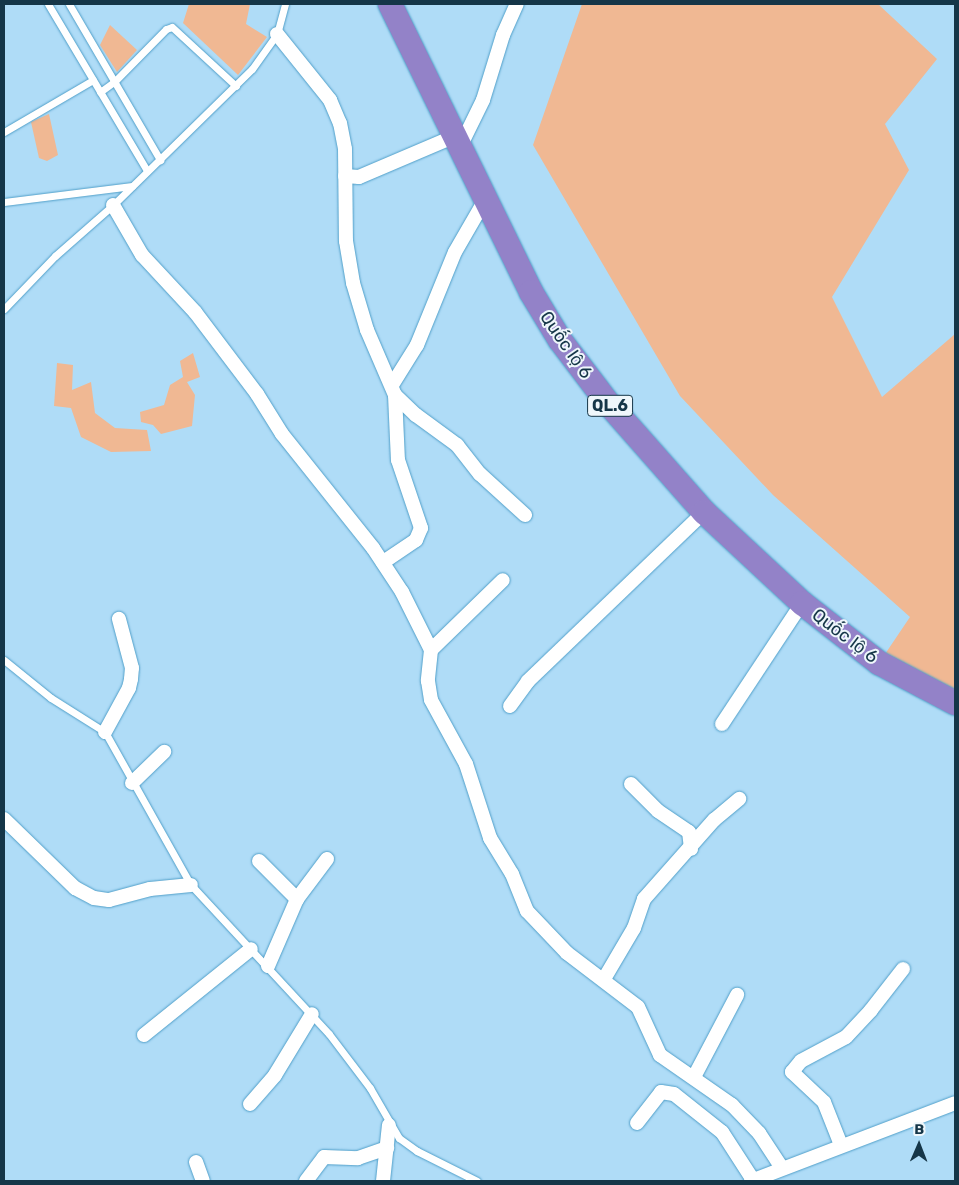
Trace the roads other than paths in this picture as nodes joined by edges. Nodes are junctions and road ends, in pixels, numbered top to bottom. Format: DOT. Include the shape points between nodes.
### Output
graph roads {
  1 [pos="48,4"];
  2 [pos="69,4"];
  3 [pos="285,4"];
  4 [pos="390,4"];
  5 [pos="517,4"];
  6 [pos="277,34"];
  7 [pos="93,80"];
  8 [pos="114,82"];
  9 [pos="236,86"];
  10 [pos="100,92"];
  11 [pos="4,132"];
  12 [pos="458,142"];
  13 [pos="160,160"];
  14 [pos="147,171"];
  15 [pos="345,176"];
  16 [pos="132,186"];
  17 [pos="485,200"];
  18 [pos="4,202"];
  19 [pos="113,205"];
  20 [pos="4,309"];
  21 [pos="394,390"];
  22 [pos="704,512"];
  23 [pos="524,515"];
  24 [pos="383,562"];
  25 [pos="503,580"];
  26 [pos="802,603"];
  27 [pos="119,619"];
  28 [pos="431,650"];
  29 [pos="4,660"];
  30 [pos="955,704"];
  31 [pos="510,706"];
  32 [pos="722,724"];
  33 [pos="105,732"];
  34 [pos="164,752"];
  35 [pos="132,783"];
  36 [pos="631,784"];
  37 [pos="739,799"];
  38 [pos="4,818"];
  39 [pos="691,849"];
  40 [pos="327,859"];
  41 [pos="259,861"];
  42 [pos="191,885"];
  43 [pos="297,899"];
  44 [pos="250,949"];
  45 [pos="268,966"];
  46 [pos="903,969"];
  47 [pos="604,980"];
  48 [pos="737,995"];
  49 [pos="312,1014"];
  50 [pos="144,1035"];
  51 [pos="694,1077"];
  52 [pos="955,1103"];
  53 [pos="250,1104"];
  54 [pos="638,1123"];
  55 [pos="389,1125"];
  56 [pos="841,1146"];
  57 [pos="387,1148"];
  58 [pos="196,1162"];
  59 [pos="782,1168"];
  60 [pos="203,1181"];
  61 [pos="306,1181"];
  62 [pos="383,1181"];
  63 [pos="477,1181"];
  64 [pos="752,1181"];
  1 -- 7 [label="lane"];
  2 -- 8 [label="lane"];
  3 -- 6 [label="lane"];
  4 -- 12 [label="highway, Quốc lộ 6 / QL.6"];
  5 -- 12 [label="street" via="483,100"];
  6 -- 9 [label="lane"];
  6 -- 15 [label="street" via="334,106 343,137"];
  7 -- 10 [label="lane"];
  7 -- 11 [label="lane"];
  8 -- 9 [label="lane" via="166,28 172,27"];
  8 -- 10 [label="lane"];
  8 -- 13 [label="lane"];
  9 -- 13 [label="lane"];
  10 -- 14 [label="lane"];
  12 -- 15 [label="street" via="359,177"];
  12 -- 17 [label="highway, Quốc lộ 6 / QL.6"];
  13 -- 14 [label="lane"];
  14 -- 16 [label="lane"];
  15 -- 21 [label="street" via="346,241 353,283 367,330"];
  16 -- 18 [label="lane"];
  16 -- 19 [label="lane"];
  17 -- 21 [label="street" via="454,252 417,345"];
  17 -- 22 [label="highway, Quốc lộ 6 / QL.6" via="531,292 560,340 619,417"];
  19 -- 20 [label="lane" via="55,256"];
  19 -- 24 [label="street" via="142,255 195,312 257,394 282,434"];
  21 -- 23 [label="street" via="416,415 457,445 480,474"];
  21 -- 24 [label="street" via="398,460 421,528 416,540"];
  22 -- 26 [label="highway, Quốc lộ 6 / QL.6"];
  22 -- 31 [label="street" via="528,680"];
  24 -- 28 [label="street" via="412,609"];
  25 -- 28 [label="street"];
  26 -- 30 [label="highway, Quốc lộ 6 / QL.6" via="879,663"];
  26 -- 32 [label="street"];
  27 -- 33 [label="street" via="132,668 131,678"];
  28 -- 47 [label="street" via="428,681 431,700 471,774 487,831 512,874 522,901 534,920 567,953"];
  29 -- 33 [label="lane" via="51,698"];
  33 -- 35 [label="lane"];
  34 -- 35 [label="street"];
  35 -- 42 [label="lane"];
  36 -- 39 [label="street" via="658,811 689,832"];
  37 -- 39 [label="street" via="709,825"];
  38 -- 42 [label="street" via="76,888 94,898 109,900 150,889"];
  39 -- 47 [label="street" via="644,899 634,928"];
  40 -- 43 [label="street"];
  41 -- 43 [label="street"];
  42 -- 44 [label="lane"];
  43 -- 45 [label="street"];
  44 -- 45 [label="lane"];
  44 -- 50 [label="street"];
  45 -- 49 [label="lane"];
  46 -- 56 [label="street" via="846,1037 801,1061 792,1072 824,1102"];
  47 -- 51 [label="street" via="638,1007 660,1055"];
  48 -- 51 [label="street"];
  49 -- 53 [label="street" via="275,1075"];
  49 -- 55 [label="lane" via="370,1088"];
  51 -- 59 [label="street" via="746,1118"];
  52 -- 56 [label="street"];
  54 -- 64 [label="street" via="661,1092 674,1094 722,1132"];
  55 -- 57 [label="street"];
  55 -- 63 [label="lane" via="399,1138 417,1151"];
  56 -- 59 [label="street"];
  57 -- 61 [label="street" via="358,1158 324,1157"];
  57 -- 62 [label="street"];
  58 -- 60 [label="street"];
  59 -- 64 [label="street"];
}
